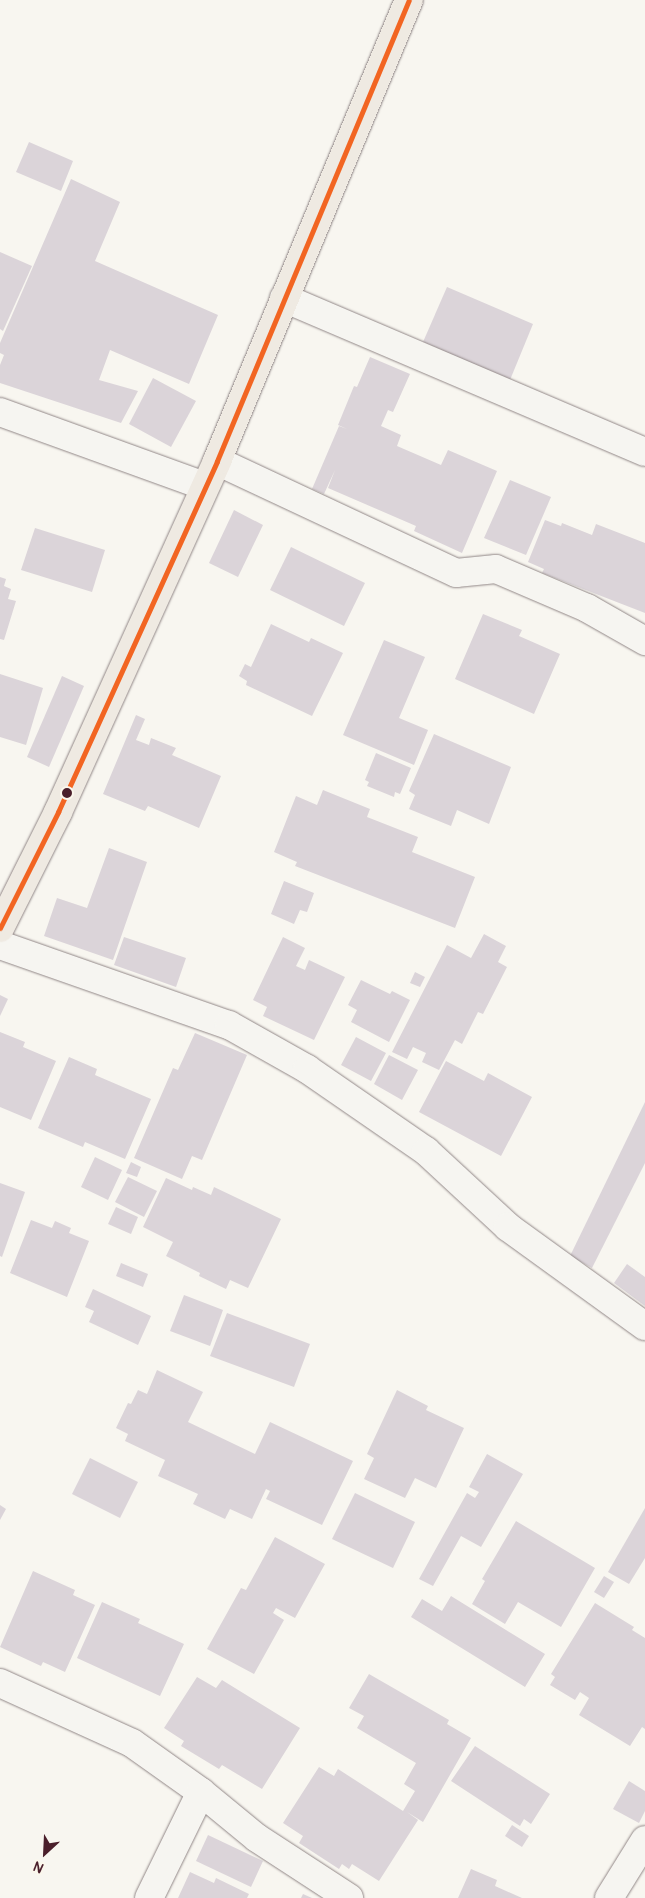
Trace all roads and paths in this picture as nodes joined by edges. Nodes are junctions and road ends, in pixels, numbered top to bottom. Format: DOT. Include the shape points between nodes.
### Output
graph roads {
  1 [pos="409,0"];
  2 [pos="284,298"];
  3 [pos="0,412"];
  4 [pos="645,452"];
  5 [pos="217,461"];
  6 [pos="204,486"];
  7 [pos="645,641"];
  8 [pos="1,929"];
  9 [pos="645,1326"];
  10 [pos="0,1683"];
  11 [pos="201,1792"];
  12 [pos="645,1840"];
  13 [pos="149,1898"];
  14 [pos="349,1898"];
  15 [pos="609,1898"];
  1 -- 2 [label="main road"];
  2 -- 4 [label="street"];
  2 -- 5 [label="main road"];
  3 -- 6 [label="street"];
  5 -- 6 [label="main road"];
  5 -- 7 [label="street" via="456,573 496,569 587,608"];
  6 -- 8 [label="main road" via="58,812"];
  8 -- 9 [label="street" via="229,1025 307,1069 426,1151 508,1227"];
  10 -- 11 [label="street" via="132,1743"];
  11 -- 13 [label="street"];
  11 -- 14 [label="street" via="256,1838"];
  12 -- 15 [label="street"];
}
